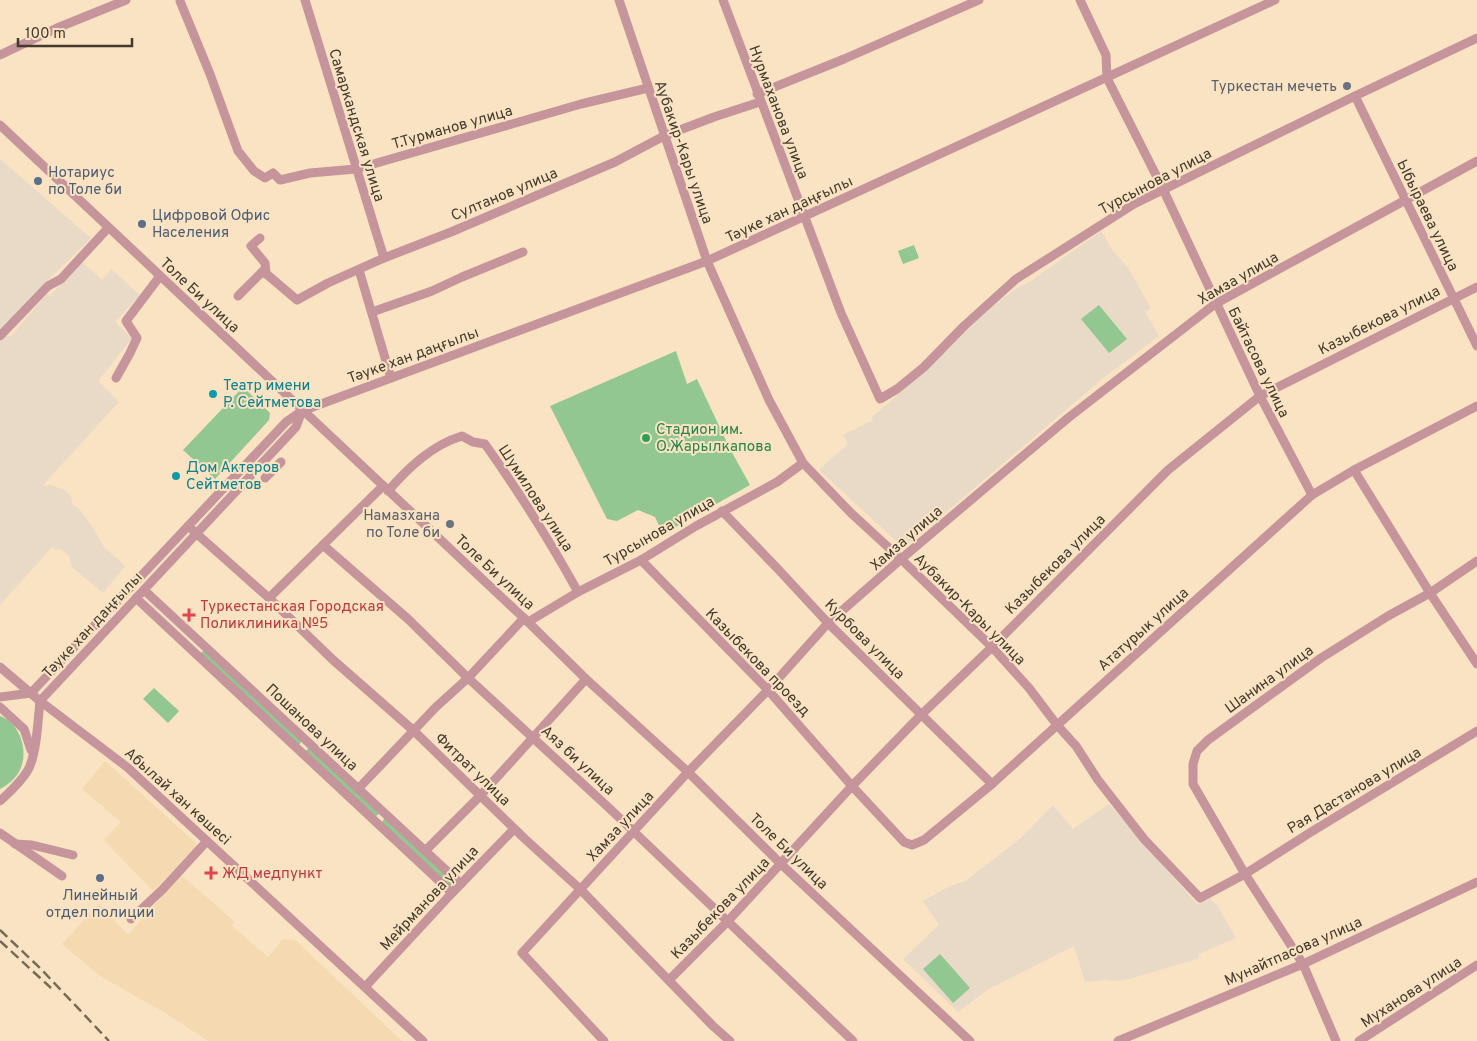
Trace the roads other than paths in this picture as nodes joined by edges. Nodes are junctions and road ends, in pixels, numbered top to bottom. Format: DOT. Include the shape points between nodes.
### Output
graph roads {
  1 [pos="126,0"];
  2 [pos="180,0"];
  3 [pos="305,0"];
  4 [pos="619,0"];
  5 [pos="723,0"];
  6 [pos="979,0"];
  7 [pos="1080,0"];
  8 [pos="1275,0"];
  9 [pos="1477,38"];
  10 [pos="0,54"];
  11 [pos="1107,78"];
  12 [pos="648,88"];
  13 [pos="1355,96"];
  14 [pos="759,98"];
  15 [pos="0,125"];
  16 [pos="664,136"];
  17 [pos="1477,161"];
  18 [pos="356,169"];
  19 [pos="1163,189"];
  20 [pos="1405,200"];
  21 [pos="804,218"];
  22 [pos="108,228"];
  23 [pos="260,238"];
  24 [pos="523,252"];
  25 [pos="384,258"];
  26 [pos="707,262"];
  27 [pos="359,270"];
  28 [pos="266,274"];
  29 [pos="160,276"];
  30 [pos="1477,286"];
  31 [pos="238,296"];
  32 [pos="1454,298"];
  33 [pos="1215,304"];
  34 [pos="372,312"];
  35 [pos="0,336"];
  36 [pos="1477,346"];
  37 [pos="116,378"];
  38 [pos="391,378"];
  39 [pos="1260,396"];
  40 [pos="880,399"];
  41 [pos="1477,406"];
  42 [pos="302,410"];
  43 [pos="281,462"];
  44 [pos="803,463"];
  45 [pos="1354,470"];
  46 [pos="265,478"];
  47 [pos="385,489"];
  48 [pos="1312,495"];
  49 [pos="722,511"];
  50 [pos="188,526"];
  51 [pos="197,533"];
  52 [pos="323,545"];
  53 [pos="901,559"];
  54 [pos="640,560"];
  55 [pos="1477,560"];
  56 [pos="144,590"];
  57 [pos="578,592"];
  58 [pos="1430,593"];
  59 [pos="136,598"];
  60 [pos="269,598"];
  61 [pos="526,620"];
  62 [pos="828,623"];
  63 [pos="992,647"];
  64 [pos="1477,664"];
  65 [pos="0,667"];
  66 [pos="468,678"];
  67 [pos="586,679"];
  68 [pos="768,690"];
  69 [pos="31,693"];
  70 [pos="0,697"];
  71 [pos="40,701"];
  72 [pos="0,708"];
  73 [pos="921,715"];
  74 [pos="1057,725"];
  75 [pos="414,731"];
  76 [pos="1477,731"];
  77 [pos="534,737"];
  78 [pos="32,757"];
  79 [pos="688,772"];
  80 [pos="992,784"];
  81 [pos="852,786"];
  82 [pos="358,788"];
  83 [pos="480,796"];
  84 [pos="0,801"];
  85 [pos="514,829"];
  86 [pos="633,831"];
  87 [pos="0,833"];
  88 [pos="207,841"];
  89 [pos="15,844"];
  90 [pos="425,851"];
  91 [pos="73,855"];
  92 [pos="782,864"];
  93 [pos="1245,874"];
  94 [pos="62,876"];
  95 [pos="1477,882"];
  96 [pos="461,884"];
  97 [pos="580,889"];
  98 [pos="452,893"];
  99 [pos="131,919"];
  100 [pos="727,922"];
  101 [pos="1303,964"];
  102 [pos="1477,965"];
  103 [pos="669,980"];
  104 [pos="365,987"];
  105 [pos="423,1041"];
  106 [pos="604,1041"];
  107 [pos="730,1041"];
  108 [pos="853,1041"];
  109 [pos="970,1041"];
  110 [pos="1118,1041"];
  111 [pos="1336,1041"];
  112 [pos="1359,1041"];
  1 -- 10 [label="street"];
  2 -- 18 [label="street, Т.Турманов улица" via="238,151 254,171 264,178 273,173 280,180 310,173"];
  3 -- 18 [label="street, Самаркандская улица"];
  4 -- 12 [label="street, Аубакир-Кары улица"];
  5 -- 14 [label="street, Нурмаханова улица"];
  6 -- 14 [label="street, Султанов улица"];
  7 -- 11 [label="street" via="1106,56"];
  8 -- 11 [label="street, Тәуке хан даңғылы"];
  9 -- 13 [label="street, Турсынова улица"];
  11 -- 19 [label="street, Байтасова улица"];
  11 -- 21 [label="street, Тәуке хан даңғылы"];
  12 -- 16 [label="street, Аубакир-Кары улица"];
  12 -- 18 [label="street, Т.Турманов улица"];
  13 -- 19 [label="street, Турсынова улица"];
  13 -- 20 [label="street, Ыбыраева улица"];
  14 -- 16 [label="street, Султанов улица"];
  14 -- 21 [label="street, Нурмаханова улица"];
  15 -- 22 [label="street, Толе Би улица"];
  16 -- 25 [label="street, Султанов улица" via="598,170"];
  16 -- 26 [label="street, Аубакир-Кары улица"];
  17 -- 20 [label="street, Хамза улица"];
  18 -- 25 [label="street, Самаркандская улица"];
  19 -- 33 [label="street, Байтасова улица"];
  19 -- 40 [label="street, Турсынова улица" via="1016,279 924,367"];
  20 -- 32 [label="street, Ыбыраева улица"];
  20 -- 33 [label="street, Хамза улица"];
  21 -- 26 [label="street, Тәуке хан даңғылы"];
  21 -- 40 [label="street, Нурмаханова улица" via="841,313"];
  22 -- 29 [label="street, Толе Би улица"];
  22 -- 35 [label="street" via="61,279 48,286"];
  23 -- 28 [label="street, Султанов улица" via="251,246 264,263"];
  24 -- 34 [label="street" via="432,291"];
  25 -- 27 [label="street, Султанов улица"];
  26 -- 38 [label="street, Тәуке хан даңғылы"];
  26 -- 44 [label="street, Аубакир-Кары улица" via="769,400"];
  27 -- 28 [label="street, Султанов улица" via="297,300"];
  27 -- 34 [label="street"];
  28 -- 31 [label="street" via="263,271"];
  29 -- 37 [label="street" via="126,321 137,338"];
  29 -- 42 [label="street, Толе Би улица"];
  30 -- 32 [label="street, Казыбекова улица"];
  32 -- 36 [label="street, Ыбыраева улица"];
  32 -- 39 [label="street, Казыбекова улица"];
  33 -- 39 [label="street, Байтасова улица"];
  33 -- 53 [label="street, Хамза улица" via="1068,418"];
  34 -- 38 [label="street"];
  38 -- 42 [label="street, Тәуке хан даңғылы"];
  39 -- 48 [label="street, Байтасова улица"];
  39 -- 63 [label="street, Казыбекова улица" via="1168,470"];
  41 -- 45 [label="street, Ататурык улица"];
  42 -- 47 [label="street, Толе Би улица"];
  42 -- 50 [label="street, Тәуке хан даңғылы" via="286,422"];
  42 -- 51 [label="street, Тәуке хан даңғылы" via="296,427"];
  43 -- 46 [label="street"];
  44 -- 49 [label="street, Турсынова улица" via="777,482"];
  44 -- 53 [label="street, Аубакир-Кары улица"];
  45 -- 48 [label="street, Ататурык улица"];
  45 -- 58 [label="street"];
  47 -- 52 [label="street, Шумилова улица"];
  47 -- 57 [label="street, Шумилова улица" via="420,459 449,440 462,436 485,444 551,543"];
  47 -- 61 [label="street, Толе Би улица"];
  48 -- 74 [label="street, Ататурык улица"];
  49 -- 54 [label="street, Турсынова улица"];
  49 -- 62 [label="street, Курбова улица"];
  50 -- 51 [label="street, Фитрат улица"];
  50 -- 69 [label="street, Тәуке хан даңғылы"];
  51 -- 56 [label="street, Тәуке хан даңғылы"];
  51 -- 60 [label="street, Фитрат улица"];
  52 -- 60 [label="street, Шумилова улица"];
  52 -- 66 [label="street, Аяз би улица" via="408,619"];
  53 -- 62 [label="street, Хамза улица"];
  53 -- 63 [label="street, Аубакир-Кары улица"];
  54 -- 57 [label="street, Турсынова улица"];
  54 -- 68 [label="street, Казыбекова проезд"];
  55 -- 58 [label="street, Шанина улица"];
  56 -- 59 [label="street, Тәуке хан даңғылы"];
  56 -- 82 [label="street, Пошанова улица"];
  57 -- 61 [label="street, Турсынова улица"];
  58 -- 64 [label="street"];
  58 -- 93 [label="street, Шанина улица" via="1321,658 1197,751 1192,764 1193,784"];
  59 -- 71 [label="street, Тәуке хан даңғылы"];
  59 -- 98 [label="street, Пошанова улица"];
  60 -- 75 [label="street, Фитрат улица"];
  61 -- 66 [label="street, Турсынова улица"];
  61 -- 67 [label="street, Толе Би улица"];
  62 -- 68 [label="street, Хамза улица"];
  62 -- 73 [label="street, Курбова улица"];
  63 -- 73 [label="street, Казыбекова улица"];
  63 -- 74 [label="street, Аубакир-Кары улица"];
  65 -- 69 [label="street, Абылай хан көшесі"];
  66 -- 75 [label="street, Турсынова улица"];
  66 -- 77 [label="street, Аяз би улица"];
  67 -- 77 [label="street"];
  67 -- 79 [label="street, Толе Би улица"];
  68 -- 79 [label="street, Хамза улица"];
  68 -- 81 [label="street, Казыбекова проезд"];
  69 -- 70 [label="street"];
  69 -- 71 [label="street, Абылай хан көшесі"];
  71 -- 78 [label="street"];
  71 -- 88 [label="street, Абылай хан көшесі" via="127,767"];
  72 -- 78 [label="street" via="24,728"];
  73 -- 80 [label="street, Курбова улица"];
  73 -- 81 [label="street, Казыбекова улица"];
  74 -- 80 [label="street, Ататурык улица"];
  74 -- 93 [label="street, Аубакир-Кары улица" via="1144,839 1200,898"];
  75 -- 82 [label="street, Турсынова улица"];
  75 -- 83 [label="street, Фитрат улица"];
  76 -- 93 [label="street, Рая Дастанова улица"];
  77 -- 83 [label="street"];
  77 -- 86 [label="street, Аяз би улица"];
  78 -- 84 [label="street" via="29,769"];
  79 -- 86 [label="street, Хамза улица"];
  79 -- 92 [label="street, Толе Би улица"];
  80 -- 81 [label="street, Ататурык улица" via="924,840 912,845 904,842"];
  81 -- 92 [label="street, Казыбекова улица"];
  82 -- 90 [label="street, Пошанова улица"];
  83 -- 85 [label="street, Фитрат улица"];
  83 -- 90 [label="street"];
  85 -- 96 [label="street, Мейрманова улица"];
  85 -- 97 [label="street, Фитрат улица"];
  86 -- 97 [label="street, Хамза улица"];
  86 -- 100 [label="street, Аяз би улица"];
  87 -- 89 [label="street"];
  88 -- 99 [label="street"];
  88 -- 104 [label="street, Абылай хан көшесі"];
  89 -- 91 [label="street"];
  89 -- 94 [label="street"];
  90 -- 96 [label="street, Пошанова улица"];
  92 -- 100 [label="street, Казыбекова улица"];
  92 -- 109 [label="street, Толе Би улица"];
  93 -- 101 [label="street, Шанина улица"];
  95 -- 101 [label="street, Мунайтпасова улица"];
  96 -- 98 [label="street, Мейрманова улица"];
  97 -- 103 [label="street, Фитрат улица"];
  97 -- 106 [label="street, Хамза улица" via="522,953"];
  98 -- 104 [label="street, Мейрманова улица"];
  100 -- 103 [label="street, Казыбекова улица"];
  100 -- 108 [label="street, Аяз би улица"];
  101 -- 110 [label="street, Мунайтпасова улица"];
  101 -- 111 [label="street, Шанина улица"];
  102 -- 112 [label="street, Муханова улица"];
  103 -- 107 [label="street, Фитрат улица"];
  104 -- 105 [label="street, Абылай хан көшесі"];
}
